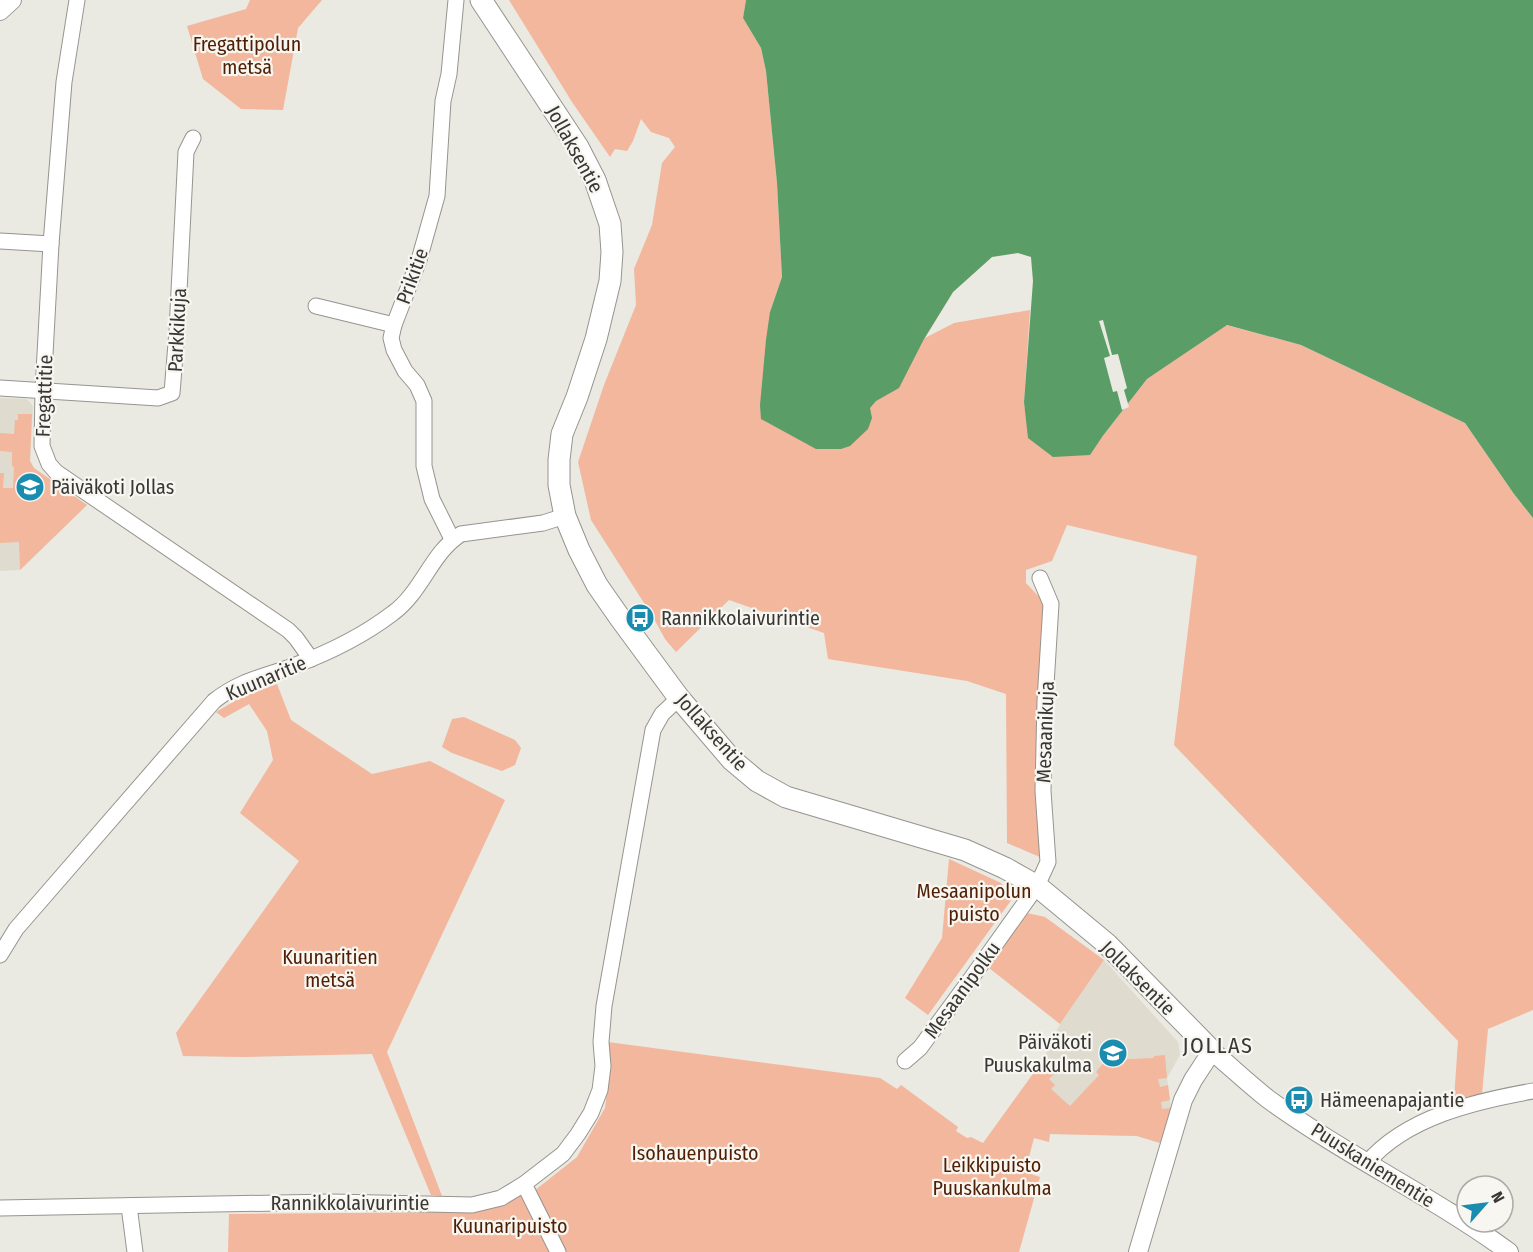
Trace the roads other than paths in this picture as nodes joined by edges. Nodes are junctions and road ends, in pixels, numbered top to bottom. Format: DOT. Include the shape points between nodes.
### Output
graph roads {
  1 [pos="12,0"];
  2 [pos="77,0"];
  3 [pos="456,0"];
  4 [pos="481,0"];
  5 [pos="0,11"];
  6 [pos="194,138"];
  7 [pos="0,241"];
  8 [pos="51,244"];
  9 [pos="316,306"];
  10 [pos="394,324"];
  11 [pos="0,388"];
  12 [pos="43,391"];
  13 [pos="565,516"];
  14 [pos="452,539"];
  15 [pos="1040,578"];
  16 [pos="310,659"];
  17 [pos="679,698"];
  18 [pos="1037,886"];
  19 [pos="0,955"];
  20 [pos="1212,1051"];
  21 [pos="905,1061"];
  22 [pos="1533,1092"];
  23 [pos="1367,1163"];
  24 [pos="524,1184"];
  25 [pos="129,1206"];
  26 [pos="0,1208"];
  27 [pos="135,1252"];
  28 [pos="558,1252"];
  29 [pos="1138,1252"];
  30 [pos="1509,1252"];
  1 -- 5 [label="street"];
  2 -- 8 [label="street, Fregattitie" via="64,82"];
  3 -- 10 [label="street, Prikitie" via="443,101 437,196 419,260"];
  4 -- 13 [label="main road, Jollaksentie" via="578,147 595,180 610,224 610,281 596,339 562,434 559,485"];
  6 -- 12 [label="street, Parkkikuja" via="186,152 172,393 158,398"];
  7 -- 8 [label="street"];
  8 -- 12 [label="street, Fregattitie"];
  9 -- 10 [label="street"];
  10 -- 14 [label="street, Prikitie" via="394,350 424,401 424,466 432,499"];
  11 -- 12 [label="street"];
  12 -- 16 [label="street, Fregattitie" via="42,446 56,472 288,630"];
  13 -- 14 [label="street" via="543,523 471,531"];
  13 -- 17 [label="main road, Jollaksentie" via="597,585"];
  14 -- 16 [label="street, Kuunaritie" via="416,590 393,613 351,640"];
  15 -- 18 [label="street, Mesaanikuja" via="1051,604 1043,791 1048,862"];
  16 -- 19 [label="street, Kuunaritie" via="230,689 214,701 16,929"];
  17 -- 18 [label="main road, Jollaksentie" via="732,760 757,782 786,797 965,850"];
  17 -- 24 [label="street, Rannikkolaivurintie" via="652,730 604,1006 600,1090 583,1127 563,1154"];
  18 -- 20 [label="main road, Jollaksentie" via="1108,946"];
  18 -- 21 [label="street, Mesaanipolku" via="920,1048"];
  20 -- 23 [label="street, Puuskaniementie" via="1268,1098"];
  20 -- 29 [label="street" via="1183,1100"];
  22 -- 23 [label="street" via="1447,1112 1391,1140"];
  23 -- 30 [label="street, Puuskaniementie"];
  24 -- 25 [label="street, Rannikkolaivurintie" via="501,1198 472,1205 331,1202"];
  24 -- 28 [label="street"];
  25 -- 26 [label="street, Rannikkolaivurintie"];
  25 -- 27 [label="street"];
}
